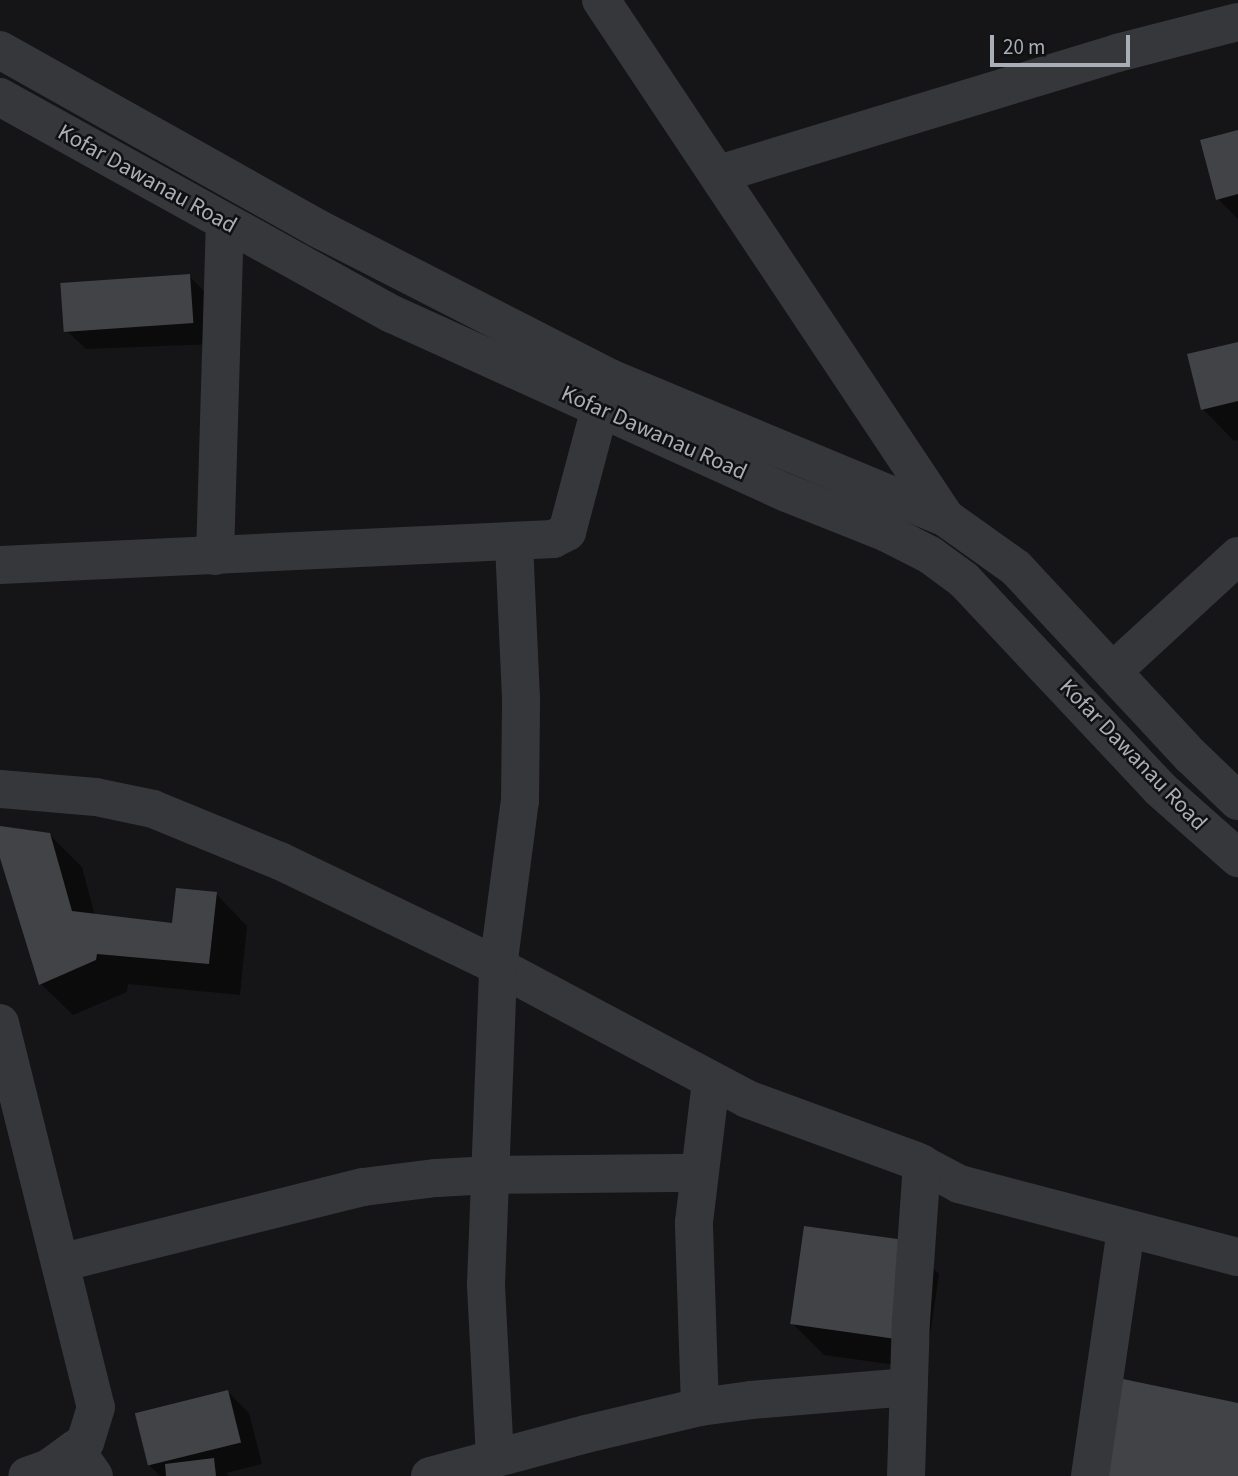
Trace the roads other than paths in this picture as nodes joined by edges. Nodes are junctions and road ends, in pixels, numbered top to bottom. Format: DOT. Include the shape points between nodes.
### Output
graph roads {
  1 [pos="601,0"];
  2 [pos="1238,22"];
  3 [pos="0,50"];
  4 [pos="0,97"];
  5 [pos="719,174"];
  6 [pos="225,222"];
  7 [pos="600,408"];
  8 [pos="946,518"];
  9 [pos="514,542"];
  10 [pos="215,556"];
  11 [pos="1238,556"];
  12 [pos="0,565"];
  13 [pos="1113,671"];
  14 [pos="1191,757"];
  15 [pos="1159,788"];
  16 [pos="0,789"];
  17 [pos="1238,801"];
  18 [pos="1238,858"];
  19 [pos="499,967"];
  20 [pos="0,1023"];
  21 [pos="711,1082"];
  22 [pos="922,1163"];
  23 [pos="698,1172"];
  24 [pos="492,1175"];
  25 [pos="1126,1229"];
  26 [pos="1238,1257"];
  27 [pos="60,1263"];
  28 [pos="908,1387"];
  29 [pos="701,1407"];
  30 [pos="85,1463"];
  31 [pos="487,1465"];
  32 [pos="27,1476"];
  33 [pos="430,1476"];
  34 [pos="906,1476"];
  35 [pos="1090,1476"];
  1 -- 5 [label="street"];
  2 -- 5 [label="street" via="1117,53"];
  3 -- 8 [label="street, Kofar Dawanau Road" via="317,228 610,378"];
  4 -- 6 [label="street, Kofar Dawanau Road"];
  5 -- 8 [label="street"];
  6 -- 7 [label="street, Kofar Dawanau Road" via="391,314"];
  6 -- 10 [label="street"];
  7 -- 9 [label="street" via="566,531 553,539"];
  7 -- 15 [label="street, Kofar Dawanau Road" via="930,555 1004,619"];
  8 -- 13 [label="street" via="1016,568"];
  9 -- 10 [label="street"];
  9 -- 19 [label="street" via="520,802"];
  10 -- 12 [label="street"];
  11 -- 13 [label="street"];
  13 -- 14 [label="street"];
  14 -- 15 [label="street"];
  14 -- 17 [label="street"];
  15 -- 18 [label="street, Kofar Dawanau Road"];
  16 -- 19 [label="street" via="96,797 153,809 280,861"];
  19 -- 21 [label="street"];
  19 -- 24 [label="street"];
  20 -- 27 [label="street"];
  21 -- 22 [label="street"];
  21 -- 23 [label="street"];
  22 -- 25 [label="street" via="959,1184"];
  22 -- 28 [label="street"];
  23 -- 24 [label="street"];
  23 -- 29 [label="street" via="694,1222"];
  24 -- 27 [label="street" via="363,1186"];
  24 -- 31 [label="street" via="486,1284"];
  25 -- 26 [label="street"];
  25 -- 35 [label="street"];
  27 -- 30 [label="street" via="96,1407 85,1442"];
  28 -- 29 [label="street"];
  28 -- 34 [label="street"];
  29 -- 31 [label="street"];
  30 -- 32 [label="street"];
  31 -- 33 [label="street"];
}
